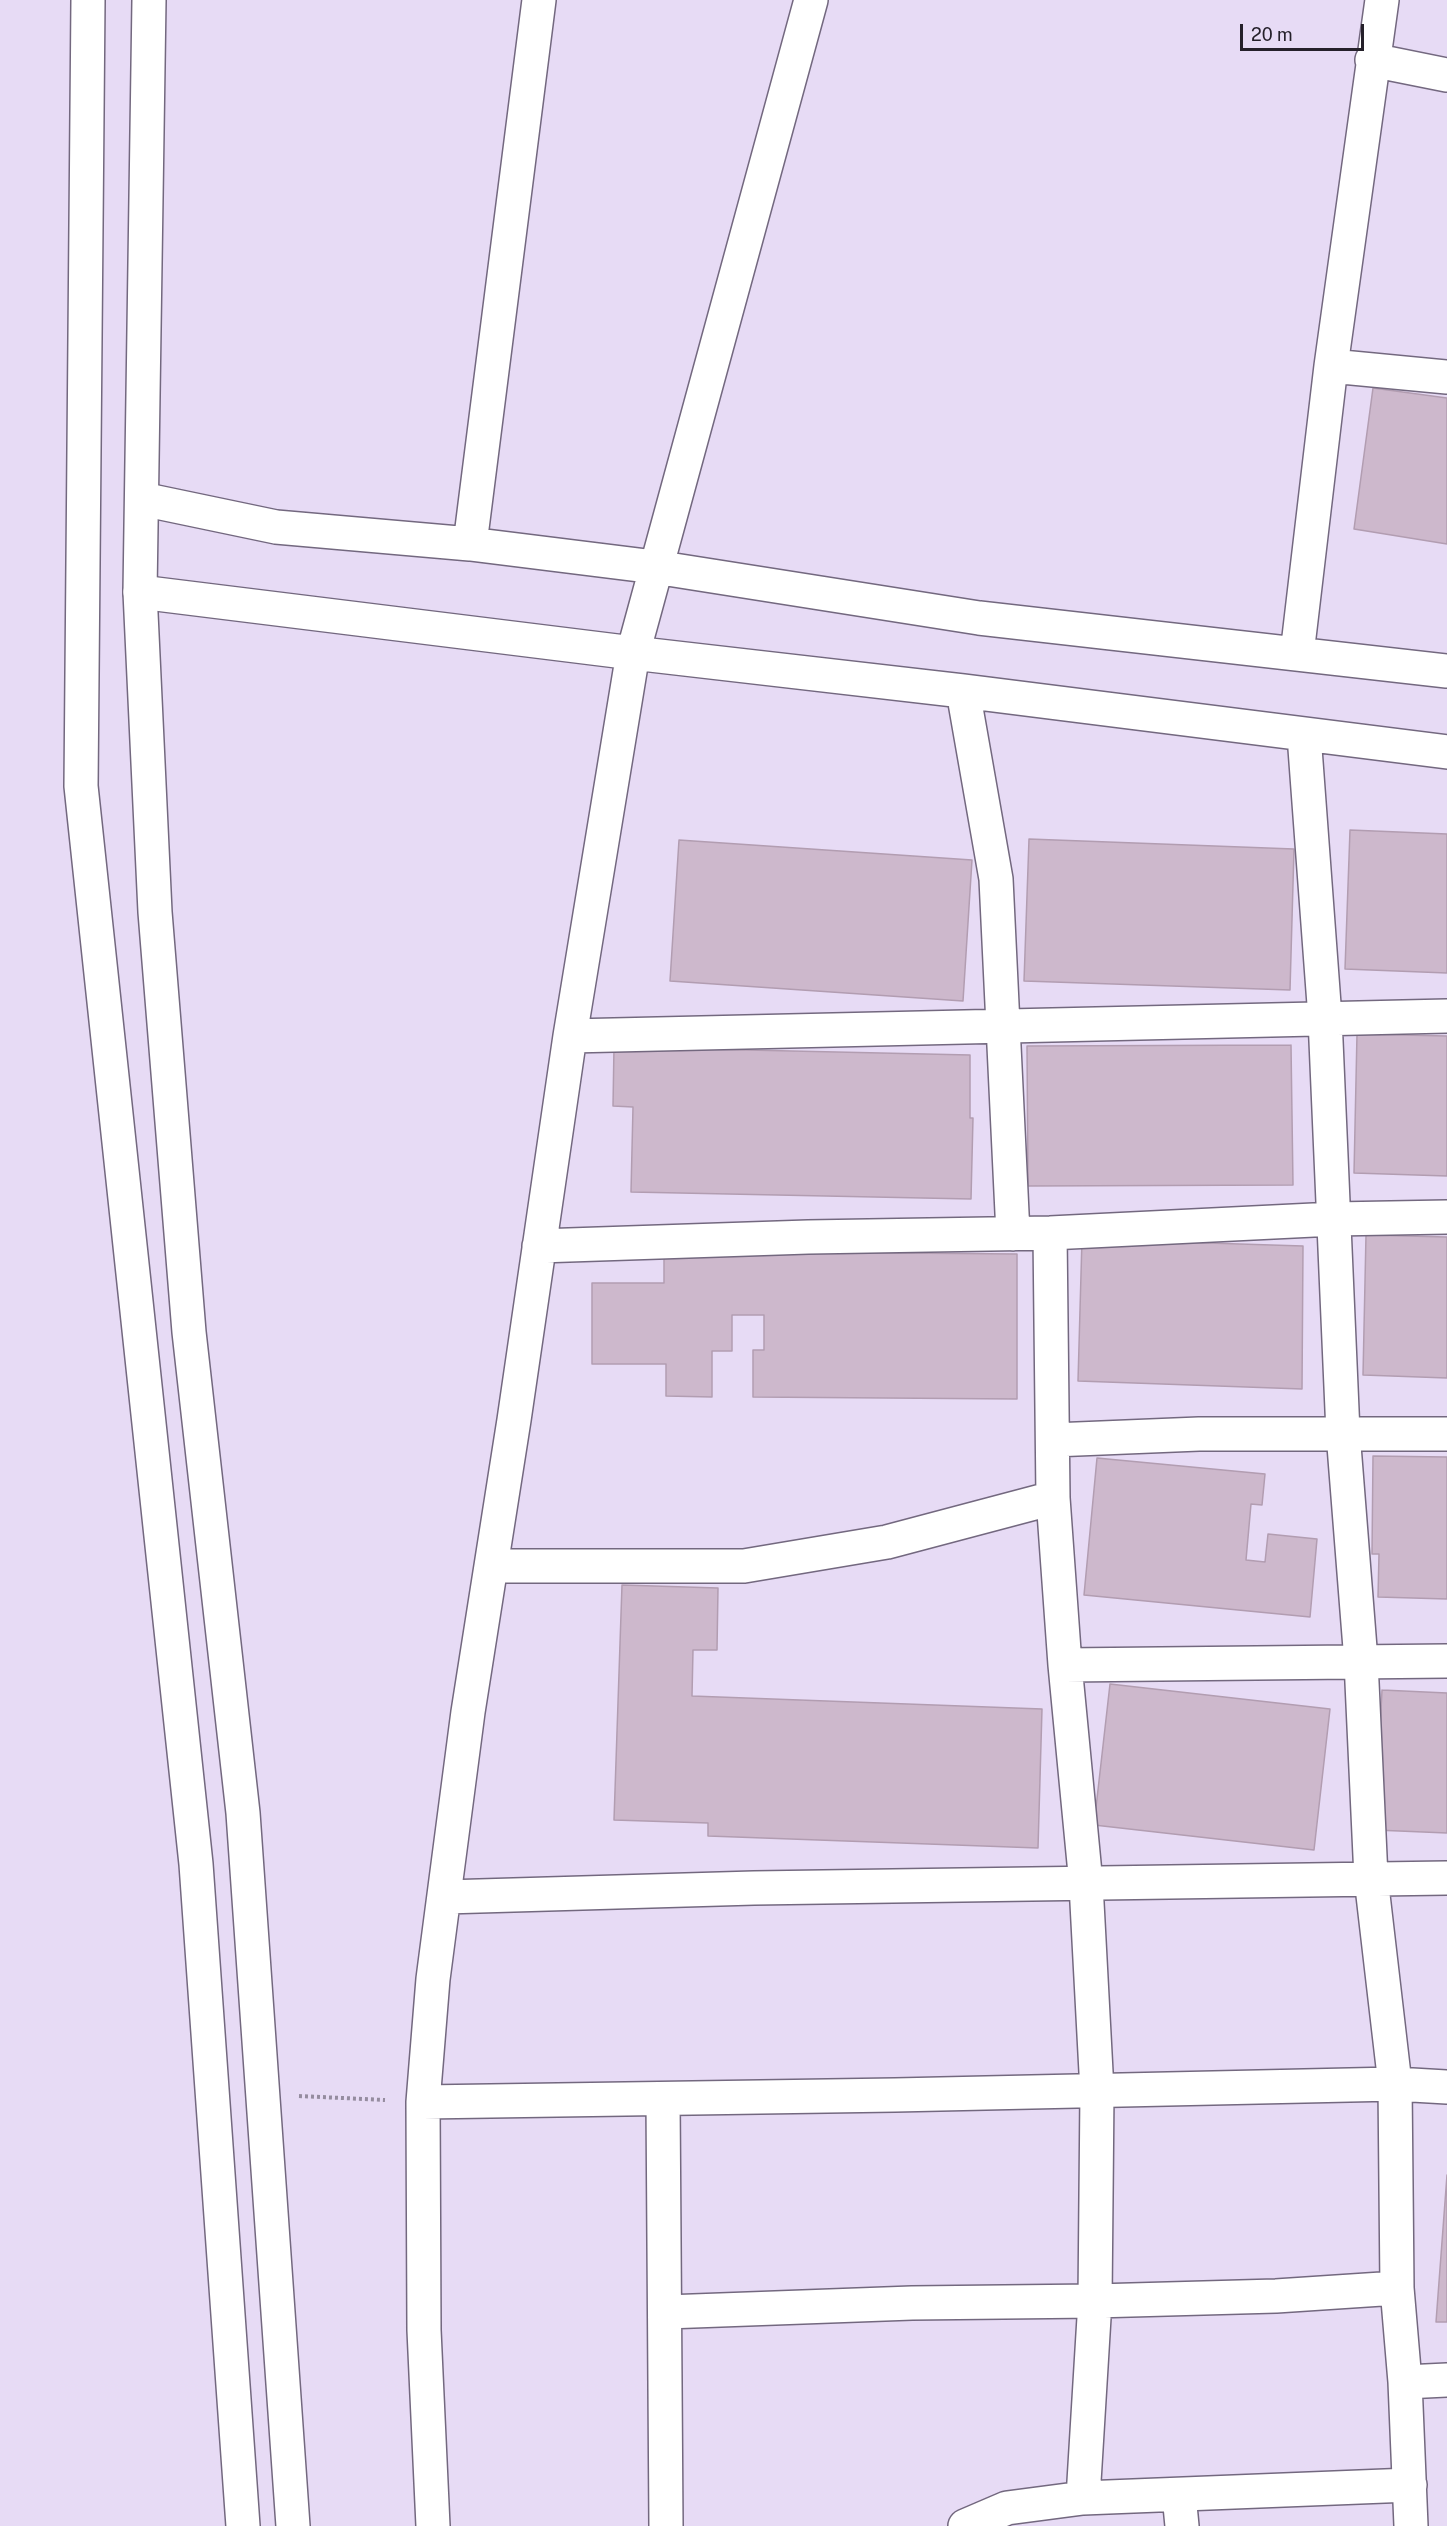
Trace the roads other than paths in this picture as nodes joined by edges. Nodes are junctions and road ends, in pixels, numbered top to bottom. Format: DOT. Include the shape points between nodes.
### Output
graph roads {
  1 [pos="88,0"];
  2 [pos="149,0"];
  3 [pos="539,0"];
  4 [pos="811,0"];
  5 [pos="1382,0"];
  6 [pos="1372,60"];
  7 [pos="1447,75"];
  8 [pos="1331,366"];
  9 [pos="1447,377"];
  10 [pos="142,499"];
  11 [pos="470,544"];
  12 [pos="655,567"];
  13 [pos="140,592"];
  14 [pos="633,653"];
  15 [pos="1297,654"];
  16 [pos="1447,671"];
  17 [pos="963,691"];
  18 [pos="1304,735"];
  19 [pos="1447,752"];
  20 [pos="1447,1016"];
  21 [pos="1325,1018"];
  22 [pos="1002,1028"];
  23 [pos="570,1036"];
  24 [pos="1447,1217"];
  25 [pos="1334,1219"];
  26 [pos="1050,1233"];
  27 [pos="1012,1234"];
  28 [pos="539,1246"];
  29 [pos="1343,1434"];
  30 [pos="1447,1434"];
  31 [pos="1053,1440"];
  32 [pos="1053,1498"];
  33 [pos="491,1566"];
  34 [pos="1361,1661"];
  35 [pos="1447,1661"];
  36 [pos="1065,1665"];
  37 [pos="1371,1878"];
  38 [pos="1447,1878"];
  39 [pos="1086,1884"];
  40 [pos="445,1897"];
  41 [pos="1395,2084"];
  42 [pos="1447,2087"];
  43 [pos="1097,2091"];
  44 [pos="663,2099"];
  45 [pos="423,2102"];
  46 [pos="1398,2288"];
  47 [pos="1095,2301"];
  48 [pos="666,2312"];
  49 [pos="1447,2380"];
  50 [pos="1405,2382"];
  51 [pos="1410,2485"];
  52 [pos="1083,2498"];
  53 [pos="1180,2510"];
  54 [pos="243,2526"];
  55 [pos="293,2526"];
  56 [pos="433,2526"];
  57 [pos="666,2526"];
  58 [pos="965,2526"];
  59 [pos="1411,2526"];
  1 -- 54 [label="street" via="81,786 196,1864"];
  2 -- 10 [label="street"];
  3 -- 11 [label="street"];
  4 -- 12 [label="street"];
  5 -- 6 [label="street"];
  6 -- 7 [label="street"];
  6 -- 8 [label="street"];
  8 -- 9 [label="street"];
  8 -- 15 [label="street"];
  10 -- 11 [label="street" via="276,527"];
  10 -- 13 [label="street"];
  11 -- 12 [label="street"];
  12 -- 14 [label="street"];
  12 -- 15 [label="street" via="979,618"];
  13 -- 14 [label="street"];
  13 -- 55 [label="street" via="155,912 189,1332 243,1814"];
  14 -- 17 [label="street"];
  14 -- 23 [label="street"];
  15 -- 16 [label="street"];
  17 -- 18 [label="street"];
  17 -- 22 [label="street" via="996,879"];
  18 -- 19 [label="street"];
  18 -- 21 [label="street"];
  20 -- 21 [label="street"];
  21 -- 22 [label="street"];
  21 -- 25 [label="street"];
  22 -- 23 [label="street" via="825,1028"];
  22 -- 27 [label="street"];
  23 -- 28 [label="street"];
  24 -- 25 [label="street"];
  25 -- 26 [label="street"];
  25 -- 29 [label="street"];
  26 -- 27 [label="street"];
  26 -- 31 [label="street"];
  27 -- 28 [label="street"];
  28 -- 33 [label="street"];
  29 -- 30 [label="street"];
  29 -- 31 [label="street"];
  29 -- 34 [label="street"];
  31 -- 32 [label="street"];
  32 -- 33 [label="street" via="887,1542 744,1566"];
  32 -- 36 [label="street"];
  33 -- 40 [label="street"];
  34 -- 35 [label="street"];
  34 -- 36 [label="street"];
  34 -- 37 [label="street"];
  36 -- 39 [label="street"];
  37 -- 38 [label="street"];
  37 -- 39 [label="street"];
  37 -- 41 [label="street"];
  39 -- 40 [label="street"];
  39 -- 43 [label="street"];
  40 -- 45 [label="street" via="433,1979"];
  41 -- 42 [label="street"];
  41 -- 43 [label="street"];
  41 -- 46 [label="street"];
  43 -- 44 [label="street"];
  43 -- 47 [label="street"];
  44 -- 45 [label="street"];
  44 -- 48 [label="street"];
  45 -- 56 [label="street" via="424,2330"];
  46 -- 47 [label="street"];
  46 -- 50 [label="street"];
  47 -- 48 [label="street" via="912,2302"];
  47 -- 52 [label="street"];
  48 -- 57 [label="street"];
  49 -- 50 [label="street"];
  50 -- 51 [label="street"];
  51 -- 53 [label="street"];
  51 -- 59 [label="street"];
  52 -- 53 [label="street"];
  52 -- 58 [label="street" via="1007,2508"];
}
